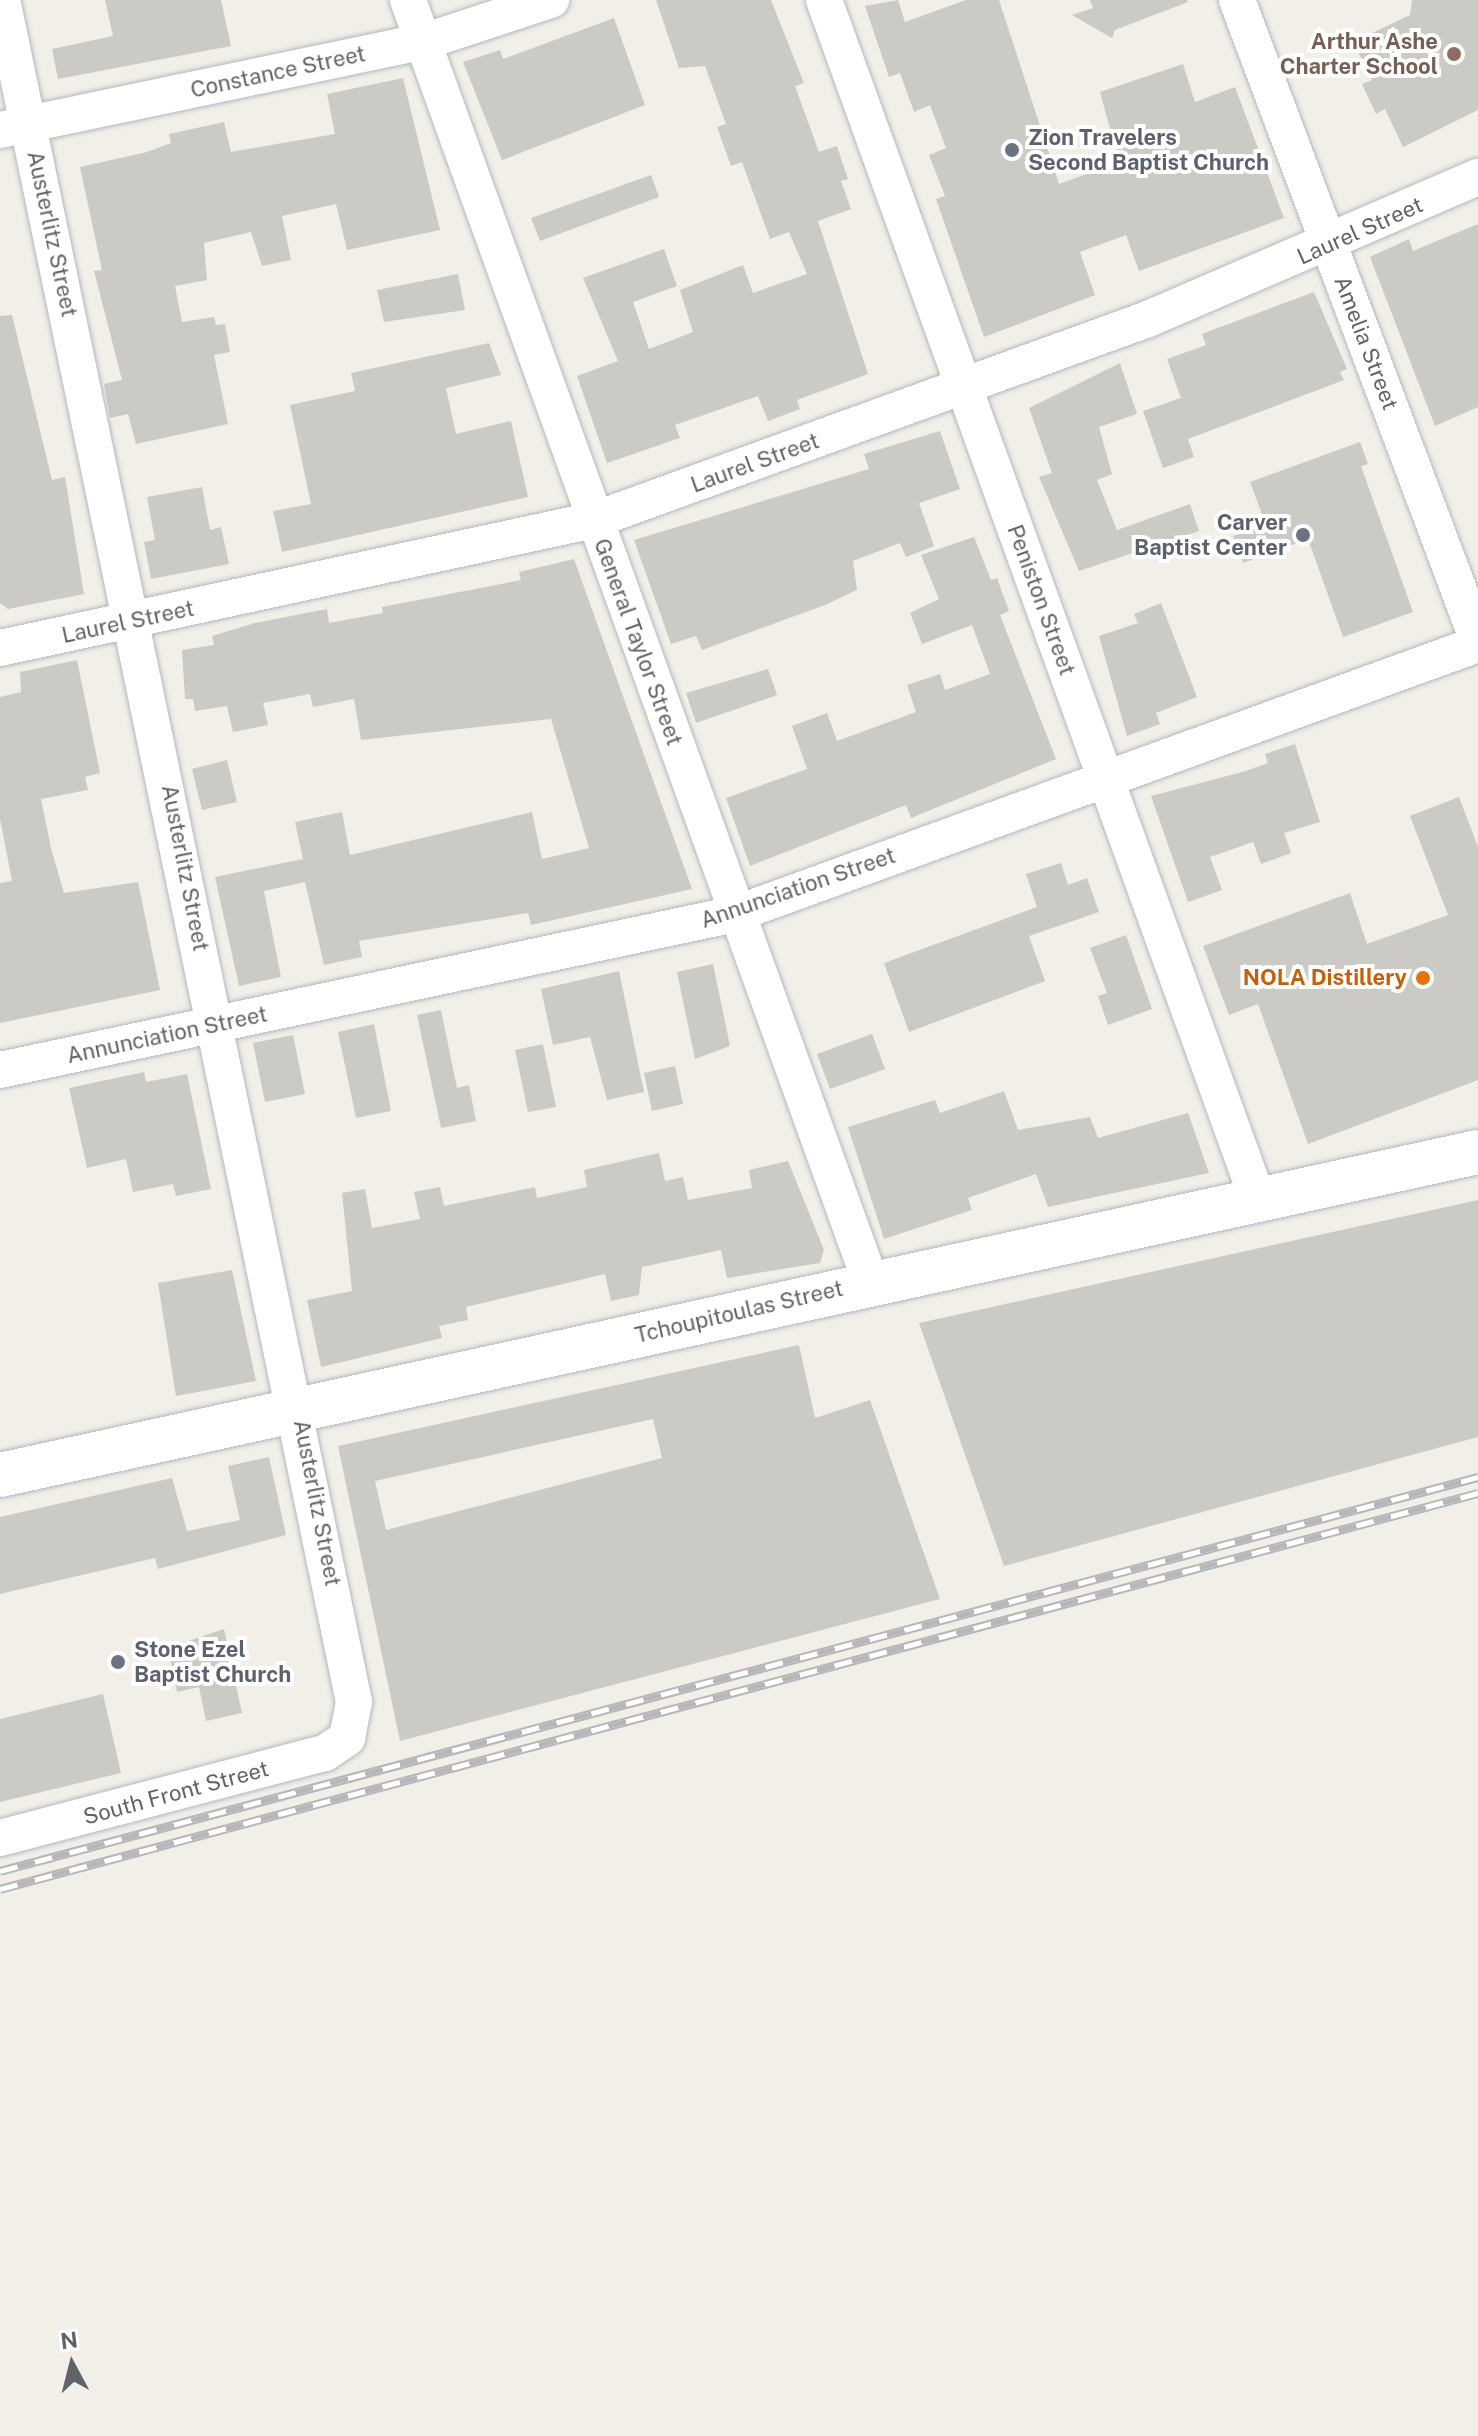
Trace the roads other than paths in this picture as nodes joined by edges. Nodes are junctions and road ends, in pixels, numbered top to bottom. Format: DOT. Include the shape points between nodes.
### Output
graph roads {
  1 [pos="2,0"];
  2 [pos="408,0"];
  3 [pos="551,0"];
  4 [pos="824,0"];
  5 [pos="1237,0"];
  6 [pos="423,42"];
  7 [pos="14,127"];
  8 [pos="1478,177"];
  9 [pos="1329,247"];
  10 [pos="964,389"];
  11 [pos="594,520"];
  12 [pos="135,620"];
  13 [pos="1478,643"];
  14 [pos="0,648"];
  15 [pos="1106,778"];
  16 [pos="735,914"];
  17 [pos="216,1024"];
  18 [pos="0,1070"];
  19 [pos="1478,1152"];
  20 [pos="1258,1200"];
  21 [pos="871,1283"];
  22 [pos="300,1411"];
  23 [pos="0,1475"];
  24 [pos="347,1738"];
  25 [pos="0,1838"];
  1 -- 7 [label="street, Austerlitz Street"];
  2 -- 6 [label="street, General Taylor Street"];
  3 -- 6 [label="street, Constance Street"];
  4 -- 10 [label="street, Peniston Street"];
  5 -- 9 [label="street, Amelia Street"];
  6 -- 7 [label="street, Constance Street"];
  6 -- 11 [label="street, General Taylor Street"];
  7 -- 12 [label="street, Austerlitz Street"];
  8 -- 9 [label="street, Laurel Street"];
  9 -- 10 [label="street, Laurel Street"];
  9 -- 13 [label="street, Amelia Street"];
  10 -- 11 [label="street, Laurel Street"];
  10 -- 15 [label="street, Peniston Street"];
  11 -- 12 [label="street, Laurel Street"];
  11 -- 16 [label="street, General Taylor Street"];
  12 -- 14 [label="street, Laurel Street"];
  12 -- 17 [label="street, Austerlitz Street"];
  13 -- 15 [label="street, Annunciation Street"];
  15 -- 16 [label="street, Annunciation Street"];
  15 -- 20 [label="street, Peniston Street"];
  16 -- 17 [label="street, Annunciation Street"];
  16 -- 21 [label="street, General Taylor Street"];
  17 -- 18 [label="street, Annunciation Street"];
  17 -- 22 [label="street, Austerlitz Street"];
  19 -- 20 [label="street, Tchoupitoulas Street"];
  20 -- 21 [label="street, Tchoupitoulas Street"];
  21 -- 22 [label="street, Tchoupitoulas Street"];
  22 -- 23 [label="street, Tchoupitoulas Street"];
  22 -- 24 [label="street, Austerlitz Street" via="354,1702"];
  24 -- 25 [label="street, South Front Street" via="325,1753"];
}
